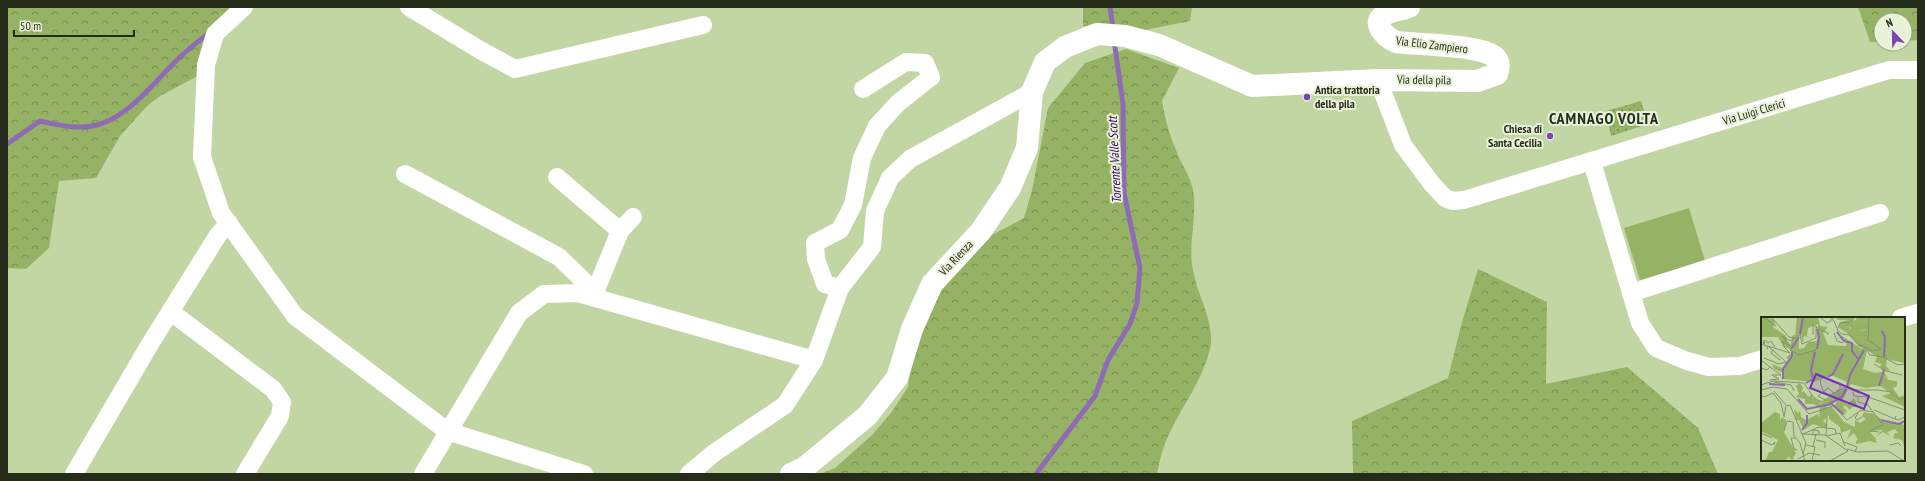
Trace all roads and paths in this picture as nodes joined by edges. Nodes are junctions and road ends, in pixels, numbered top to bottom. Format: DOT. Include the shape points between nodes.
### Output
graph roads {
  1 [pos="244,7"];
  2 [pos="409,7"];
  3 [pos="1409,7"];
  4 [pos="703,25"];
  5 [pos="1097,34"];
  6 [pos="1500,67"];
  7 [pos="1918,70"];
  8 [pos="1378,80"];
  9 [pos="863,89"];
  10 [pos="1032,92"];
  11 [pos="1592,162"];
  12 [pos="406,174"];
  13 [pos="557,178"];
  14 [pos="1880,213"];
  15 [pos="633,217"];
  16 [pos="229,223"];
  17 [pos="620,230"];
  18 [pos="840,288"];
  19 [pos="1630,293"];
  20 [pos="593,297"];
  21 [pos="171,312"];
  22 [pos="1918,313"];
  23 [pos="1904,317"];
  24 [pos="1761,359"];
  25 [pos="814,360"];
  26 [pos="448,430"];
  27 [pos="74,474"];
  28 [pos="245,474"];
  29 [pos="423,474"];
  30 [pos="584,474"];
  31 [pos="689,474"];
  32 [pos="791,474"];
  1 -- 16 [label="street" via="215,34 206,65 202,157 221,212"];
  2 -- 4 [label="street" via="515,69"];
  3 -- 6 [label="street, Via Elio Zampiero" via="1381,18 1379,25 1386,37 1396,42 1459,47 1486,53 1494,56"];
  5 -- 8 [label="street, Via della pila" via="1125,36 1160,45 1252,86"];
  5 -- 10 [label="street, Via Rienza" via="1065,47 1045,62"];
  6 -- 8 [label="street, Via della pila" via="1497,74 1477,81"];
  7 -- 11 [label="street, Via Luigi Clerici" via="1889,70"];
  8 -- 11 [label="street, Via Luigi Clerici" via="1403,145 1445,198 1453,201 1464,200"];
  9 -- 18 [label="street" via="906,62 925,63 931,77 898,103 877,126 862,158 853,205 840,230 815,243 816,259 825,284"];
  10 -- 18 [label="street" via="910,159 890,178 875,211 872,247"];
  10 -- 32 [label="street, Via Rienza" via="1027,148 1010,188 981,231 932,284 912,329 897,378 867,416 804,468"];
  11 -- 19 [label="street"];
  12 -- 20 [label="street" via="559,257 589,286"];
  13 -- 17 [label="street"];
  14 -- 19 [label="street"];
  15 -- 17 [label="street"];
  16 -- 21 [label="street" via="218,235"];
  16 -- 26 [label="street" via="295,316"];
  17 -- 20 [label="street"];
  18 -- 25 [label="street"];
  19 -- 24 [label="street" via="1640,323 1656,348 1709,367 1740,366"];
  20 -- 25 [label="street"];
  20 -- 26 [label="street" via="578,293 544,294 519,313"];
  21 -- 27 [label="street"];
  21 -- 28 [label="street" via="273,389 282,402 280,416"];
  22 -- 23 [label="street"];
  25 -- 31 [label="street" via="785,405 714,453"];
  26 -- 29 [label="street"];
  26 -- 30 [label="street"];
}
